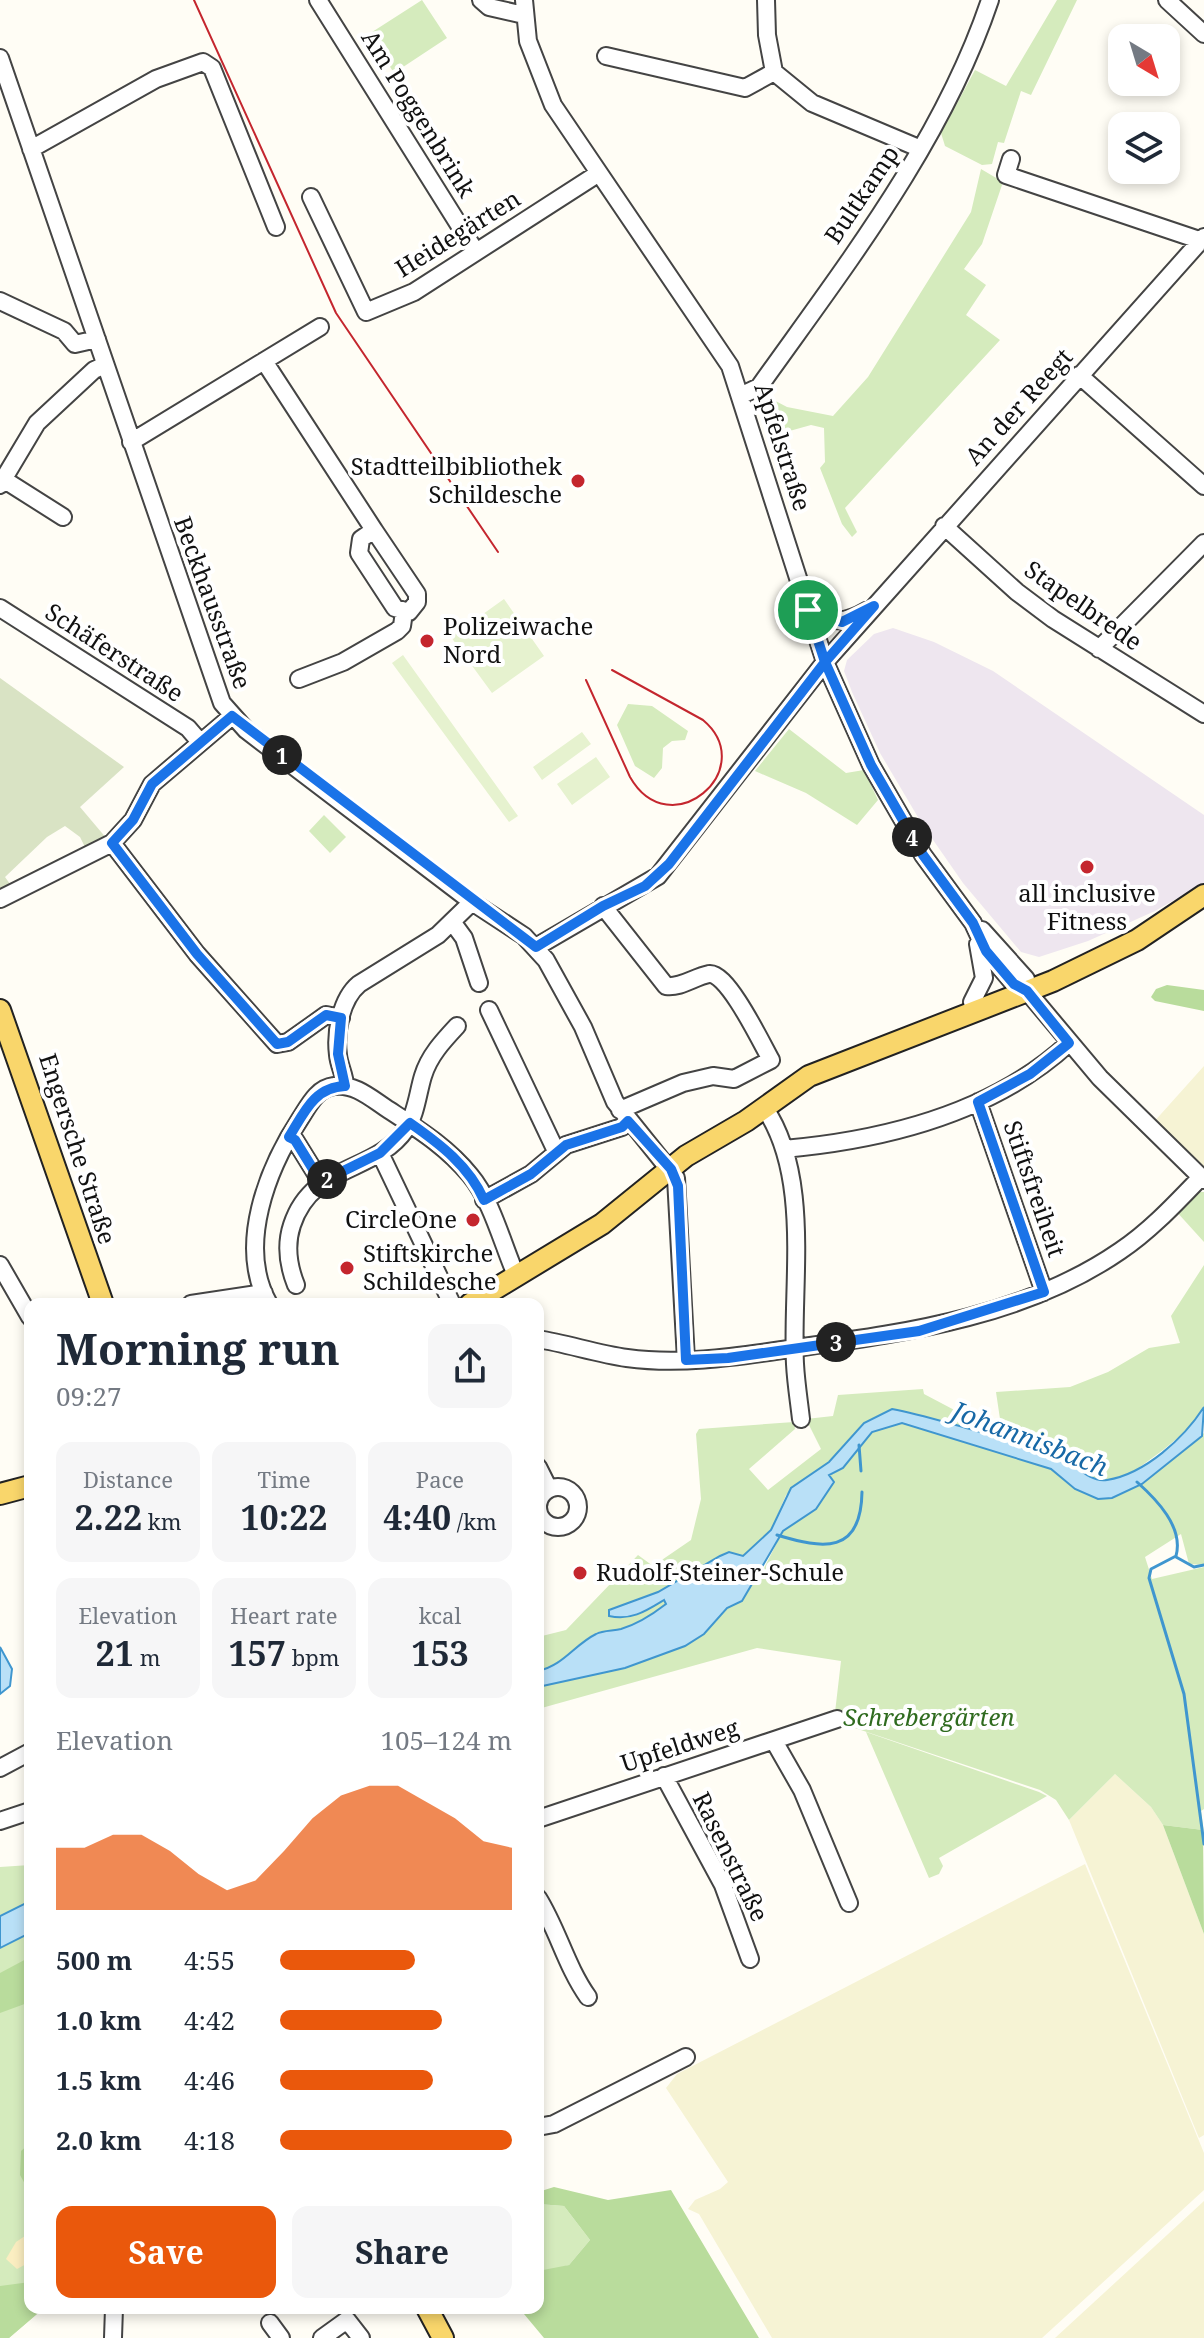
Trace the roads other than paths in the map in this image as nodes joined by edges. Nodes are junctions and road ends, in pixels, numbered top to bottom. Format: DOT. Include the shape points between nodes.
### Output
graph roads {
  1 [pos="318,0"];
  2 [pos="481,0"];
  3 [pos="766,0"];
  4 [pos="990,0"];
  5 [pos="1167,0"];
  6 [pos="524,8"];
  7 [pos="1204,34"];
  8 [pos="606,56"];
  9 [pos="0,58"];
  10 [pos="774,72"];
  11 [pos="31,149"];
  12 [pos="921,149"];
  13 [pos="1011,159"];
  14 [pos="599,173"];
  15 [pos="311,197"];
  16 [pos="276,227"];
  17 [pos="1203,239"];
  18 [pos="476,252"];
  19 [pos="0,301"];
  20 [pos="320,327"];
  21 [pos="97,339"];
  22 [pos="264,361"];
  23 [pos="105,365"];
  24 [pos="1079,375"];
  25 [pos="742,395"];
  26 [pos="131,442"];
  27 [pos="2,482"];
  28 [pos="1204,486"];
  29 [pos="63,517"];
  30 [pos="944,526"];
  31 [pos="374,530"];
  32 [pos="1204,543"];
  33 [pos="874,606"];
  34 [pos="0,608"];
  35 [pos="808,610"];
  36 [pos="404,612"];
  37 [pos="1099,649"];
  38 [pos="825,662"];
  39 [pos="299,679"];
  40 [pos="1204,714"];
  41 [pos="232,716"];
  42 [pos="200,742"];
  43 [pos="112,843"];
  44 [pos="1204,895"];
  45 [pos="0,899"];
  46 [pos="472,902"];
  47 [pos="603,906"];
  48 [pos="453,923"];
  49 [pos="973,923"];
  50 [pos="536,947"];
  51 [pos="479,983"];
  52 [pos="1023,985"];
  53 [pos="972,1002"];
  54 [pos="0,1010"];
  55 [pos="489,1010"];
  56 [pos="341,1018"];
  57 [pos="457,1026"];
  58 [pos="1069,1043"];
  59 [pos="871,1049"];
  60 [pos="345,1086"];
  61 [pos="978,1102"];
  62 [pos="764,1107"];
  63 [pos="624,1116"];
  64 [pos="410,1123"];
  65 [pos="289,1137"];
  66 [pos="784,1149"];
  67 [pos="556,1151"];
  68 [pos="380,1153"];
  69 [pos="671,1169"];
  70 [pos="1203,1179"];
  71 [pos="321,1182"];
  72 [pos="484,1200"];
  73 [pos="0,1265"];
  74 [pos="516,1275"];
  75 [pos="296,1285"];
  76 [pos="1044,1292"];
  77 [pos="101,1298"];
  78 [pos="266,1298"];
  79 [pos="449,1298"];
  80 [pos="480,1298"];
  81 [pos="24,1307"];
  82 [pos="544,1340"];
  83 [pos="795,1348"];
  84 [pos="686,1360"];
  85 [pos="801,1419"];
  86 [pos="544,1479"];
  87 [pos="24,1488"];
  88 [pos="549,1489"];
  89 [pos="0,1494"];
  90 [pos="837,1719"];
  91 [pos="774,1741"];
  92 [pos="24,1755"];
  93 [pos="0,1768"];
  94 [pos="664,1776"];
  95 [pos="24,1813"];
  96 [pos="544,1817"];
  97 [pos="0,1821"];
  98 [pos="849,1903"];
  99 [pos="544,1908"];
  100 [pos="750,1959"];
  101 [pos="588,1997"];
  102 [pos="686,2057"];
  103 [pos="544,2126"];
  104 [pos="114,2314"];
  105 [pos="348,2314"];
  106 [pos="430,2314"];
  107 [pos="270,2323"];
  108 [pos="113,2338"];
  109 [pos="281,2338"];
  110 [pos="322,2338"];
  111 [pos="361,2338"];
  112 [pos="443,2338"];
  1 -- 18 [label="street, Am Poggenbrink"];
  2 -- 6 [label="street" via="500,11"];
  3 -- 10 [label="street"];
  4 -- 12 [label="street, Bultkamp" via="971,51"];
  5 -- 7 [label="street"];
  6 -- 14 [label="street, Apfelstraße" via="528,41 544,88"];
  8 -- 10 [label="street" via="745,88"];
  9 -- 11 [label="street, Beckhausstraße"];
  10 -- 12 [label="street" via="812,103"];
  11 -- 16 [label="street" via="156,79 203,62 212,68"];
  11 -- 21 [label="street, Beckhausstraße"];
  12 -- 25 [label="street, Bultkamp" via="759,387"];
  13 -- 17 [label="street" via="1006,175"];
  14 -- 18 [label="street, Heidegärten"];
  14 -- 25 [label="street, Apfelstraße" via="718,345"];
  15 -- 18 [label="street, Heidegärten" via="366,312 414,292"];
  17 -- 24 [label="street, An der Reegt"];
  19 -- 21 [label="street" via="64,331 75,344"];
  20 -- 22 [label="street"];
  21 -- 23 [label="street, Beckhausstraße"];
  22 -- 26 [label="street"];
  22 -- 31 [label="street"];
  23 -- 26 [label="street, Beckhausstraße"];
  23 -- 27 [label="street" via="37,423"];
  24 -- 28 [label="street"];
  24 -- 30 [label="street, An der Reegt"];
  25 -- 35 [label="street, Apfelstraße"];
  26 -- 41 [label="street, Beckhausstraße" via="214,687"];
  27 -- 29 [label="street"];
  30 -- 33 [label="street, An der Reegt"];
  30 -- 37 [label="street, Stapelbrede" via="1017,592"];
  31 -- 36 [label="street" via="417,594 414,609"];
  31 -- 36 [label="street" via="361,539 359,553 395,608"];
  32 -- 37 [label="street"];
  33 -- 35 [label="street, An der Reegt" via="842,622"];
  33 -- 38 [label="street, An der Reegt"];
  34 -- 42 [label="street, Schäferstraße" via="188,728"];
  35 -- 38 [label="street, Apfelstraße"];
  36 -- 39 [label="street" via="402,626 385,639"];
  37 -- 40 [label="street, Stapelbrede"];
  38 -- 47 [label="street, An der Reegt" via="658,876"];
  38 -- 49 [label="street, Apfelstraße" via="901,819"];
  41 -- 42 [label="street"];
  41 -- 46 [label="street, Beckhausstraße"];
  42 -- 43 [label="street" via="152,784 133,820"];
  43 -- 45 [label="street"];
  43 -- 56 [label="street" via="197,954 277,1044 326,1015"];
  44 -- 52 [label="main road"];
  46 -- 48 [label="street"];
  46 -- 50 [label="street, Beckhausstraße"];
  47 -- 50 [label="street, An der Reegt"];
  47 -- 63 [label="street" via="666,986 718,976 742,1006 771,1060 734,1079 683,1083"];
  48 -- 51 [label="street" via="464,938"];
  48 -- 56 [label="street" via="353,989"];
  49 -- 52 [label="street, Apfelstraße" via="986,951"];
  49 -- 53 [label="street" via="984,978"];
  50 -- 63 [label="street, Beckhausstraße" via="573,1007"];
  52 -- 53 [label="main road"];
  52 -- 58 [label="street, Apfelstraße"];
  52 -- 59 [label="main road"];
  53 -- 59 [label="main road"];
  54 -- 77 [label="main road, Engersche Straße"];
  55 -- 67 [label="street"];
  56 -- 60 [label="street" via="338,1054"];
  57 -- 64 [label="street" via="433,1052"];
  58 -- 61 [label="street" via="1030,1074"];
  58 -- 70 [label="street, Apfelstraße"];
  59 -- 62 [label="main road" via="809,1076"];
  60 -- 64 [label="street"];
  60 -- 65 [label="street" via="331,1086 315,1096"];
  61 -- 66 [label="street" via="907,1128"];
  61 -- 76 [label="street, Stiftsfreiheit"];
  62 -- 66 [label="street"];
  62 -- 69 [label="main road"];
  63 -- 67 [label="street" via="622,1127"];
  63 -- 69 [label="street, Beckhausstraße"];
  64 -- 68 [label="street"];
  64 -- 72 [label="street" via="457,1161"];
  65 -- 71 [label="street"];
  65 -- 78 [label="street" via="275,1162 258,1224 257,1263"];
  66 -- 83 [label="street" via="795,1227"];
  67 -- 72 [label="street" via="531,1174"];
  68 -- 71 [label="street"];
  68 -- 79 [label="street"];
  69 -- 74 [label="main road" via="602,1224"];
  69 -- 84 [label="street" via="678,1186"];
  70 -- 76 [label="street" via="1122,1250"];
  71 -- 75 [label="street" via="299,1208 289,1234 287,1258"];
  72 -- 74 [label="street"];
  73 -- 81 [label="street"];
  74 -- 80 [label="main road"];
  76 -- 83 [label="street" via="919,1331"];
  82 -- 84 [label="street" via="625,1358"];
  83 -- 84 [label="street"];
  83 -- 85 [label="street"];
  86 -- 88 [label="street"];
  87 -- 89 [label="main road"];
  90 -- 91 [label="street, Upfeldweg"];
  91 -- 94 [label="street, Upfeldweg"];
  91 -- 98 [label="street" via="802,1790"];
  92 -- 93 [label="street"];
  94 -- 96 [label="street, Upfeldweg"];
  94 -- 100 [label="street, Rasenstraße" via="723,1885"];
  95 -- 97 [label="street"];
  99 -- 101 [label="street"];
  102 -- 103 [label="street"];
  104 -- 108 [label="street"];
  105 -- 110 [label="street"];
  105 -- 111 [label="street"];
  106 -- 112 [label="main road"];
  107 -- 109 [label="street"];
}
